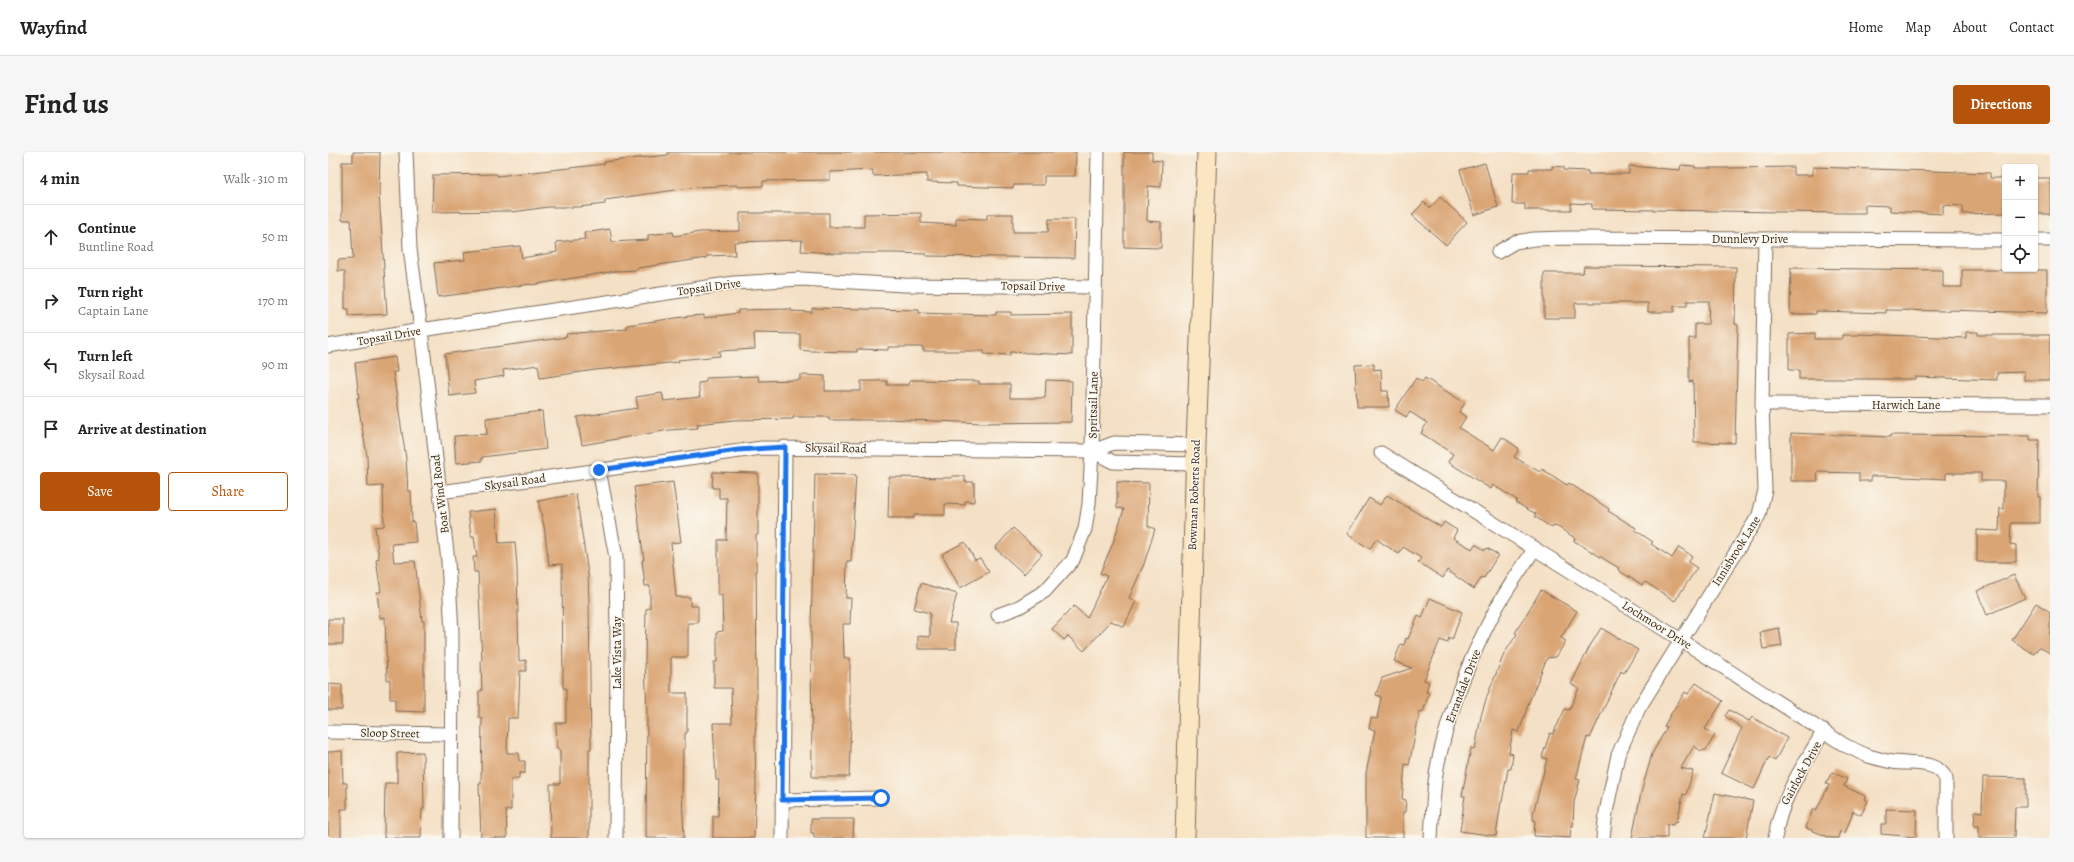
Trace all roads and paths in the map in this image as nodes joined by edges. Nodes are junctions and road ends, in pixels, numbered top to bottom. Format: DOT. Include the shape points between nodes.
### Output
graph roads {
  1 [pos="406,152"];
  2 [pos="1098,152"];
  3 [pos="1207,152"];
  4 [pos="1765,239"];
  5 [pos="2002,240"];
  6 [pos="2038,240"];
  7 [pos="2050,240"];
  8 [pos="1498,252"];
  9 [pos="1095,286"];
  10 [pos="422,330"];
  11 [pos="328,346"];
  12 [pos="1762,404"];
  13 [pos="2050,405"];
  14 [pos="1196,445"];
  15 [pos="785,447"];
  16 [pos="1092,451"];
  17 [pos="1381,453"];
  18 [pos="1195,464"];
  19 [pos="599,470"];
  20 [pos="440,492"];
  21 [pos="1535,548"];
  22 [pos="998,615"];
  23 [pos="1681,640"];
  24 [pos="1824,731"];
  25 [pos="328,732"];
  26 [pos="451,734"];
  27 [pos="881,798"];
  28 [pos="782,800"];
  29 [pos="451,838"];
  30 [pos="616,838"];
  31 [pos="782,838"];
  32 [pos="1185,838"];
  33 [pos="1432,838"];
  34 [pos="1603,838"];
  35 [pos="1775,838"];
  36 [pos="1946,838"];
  1 -- 10 [label="street, Boat Wind Road" via="410,249"];
  2 -- 9 [label="street, Spritsail Lane"];
  3 -- 14 [label="street, Bowman Roberts Road"];
  4 -- 5 [label="street, Dunnlevy Drive"];
  4 -- 8 [label="street, Dunnlevy Drive" via="1534,239 1515,242"];
  4 -- 12 [label="street, Innisbrook Lane"];
  6 -- 7 [label="street"];
  9 -- 10 [label="street, Topsail Drive" via="904,284 801,279 734,283"];
  9 -- 16 [label="street, Spritsail Lane"];
  10 -- 11 [label="street, Topsail Drive"];
  10 -- 20 [label="street, Boat Wind Road"];
  12 -- 13 [label="street, Harwich Lane"];
  12 -- 23 [label="street, Innisbrook Lane" via="1765,490 1759,515"];
  14 -- 16 [label="street, Skysail Road" via="1114,443"];
  14 -- 18 [label="street, Bowman Roberts Road"];
  15 -- 16 [label="street, Skysail Road"];
  15 -- 19 [label="street, Skysail Road" via="738,450"];
  15 -- 28 [label="street"];
  16 -- 18 [label="street, Skysail Road" via="1113,462"];
  16 -- 22 [label="street, Spritsail Lane" via="1085,529 1073,560 1045,591 1020,607"];
  17 -- 21 [label="street, Lochmoor Drive"];
  18 -- 32 [label="street, Bowman Roberts Road"];
  19 -- 20 [label="street, Skysail Road"];
  19 -- 30 [label="street, Lake Vista Way" via="616,557"];
  20 -- 26 [label="street, Boat Wind Road" via="448,561 452,633"];
  21 -- 23 [label="street, Lochmoor Drive"];
  21 -- 33 [label="street, Errandale Drive" via="1497,606 1471,660 1452,709 1440,755 1433,803"];
  23 -- 24 [label="street, Lochmoor Drive"];
  23 -- 34 [label="street, Innisbrook Lane" via="1639,708 1618,755"];
  24 -- 35 [label="street, Gairlock Drive" via="1793,783 1780,812"];
  24 -- 36 [label="street, Lochmoor Drive" via="1846,746 1870,757 1893,762 1924,764 1942,772 1946,786"];
  25 -- 26 [label="street, Sloop Street"];
  26 -- 29 [label="street, Boat Wind Road"];
  27 -- 28 [label="street"];
  28 -- 31 [label="street"];
}
